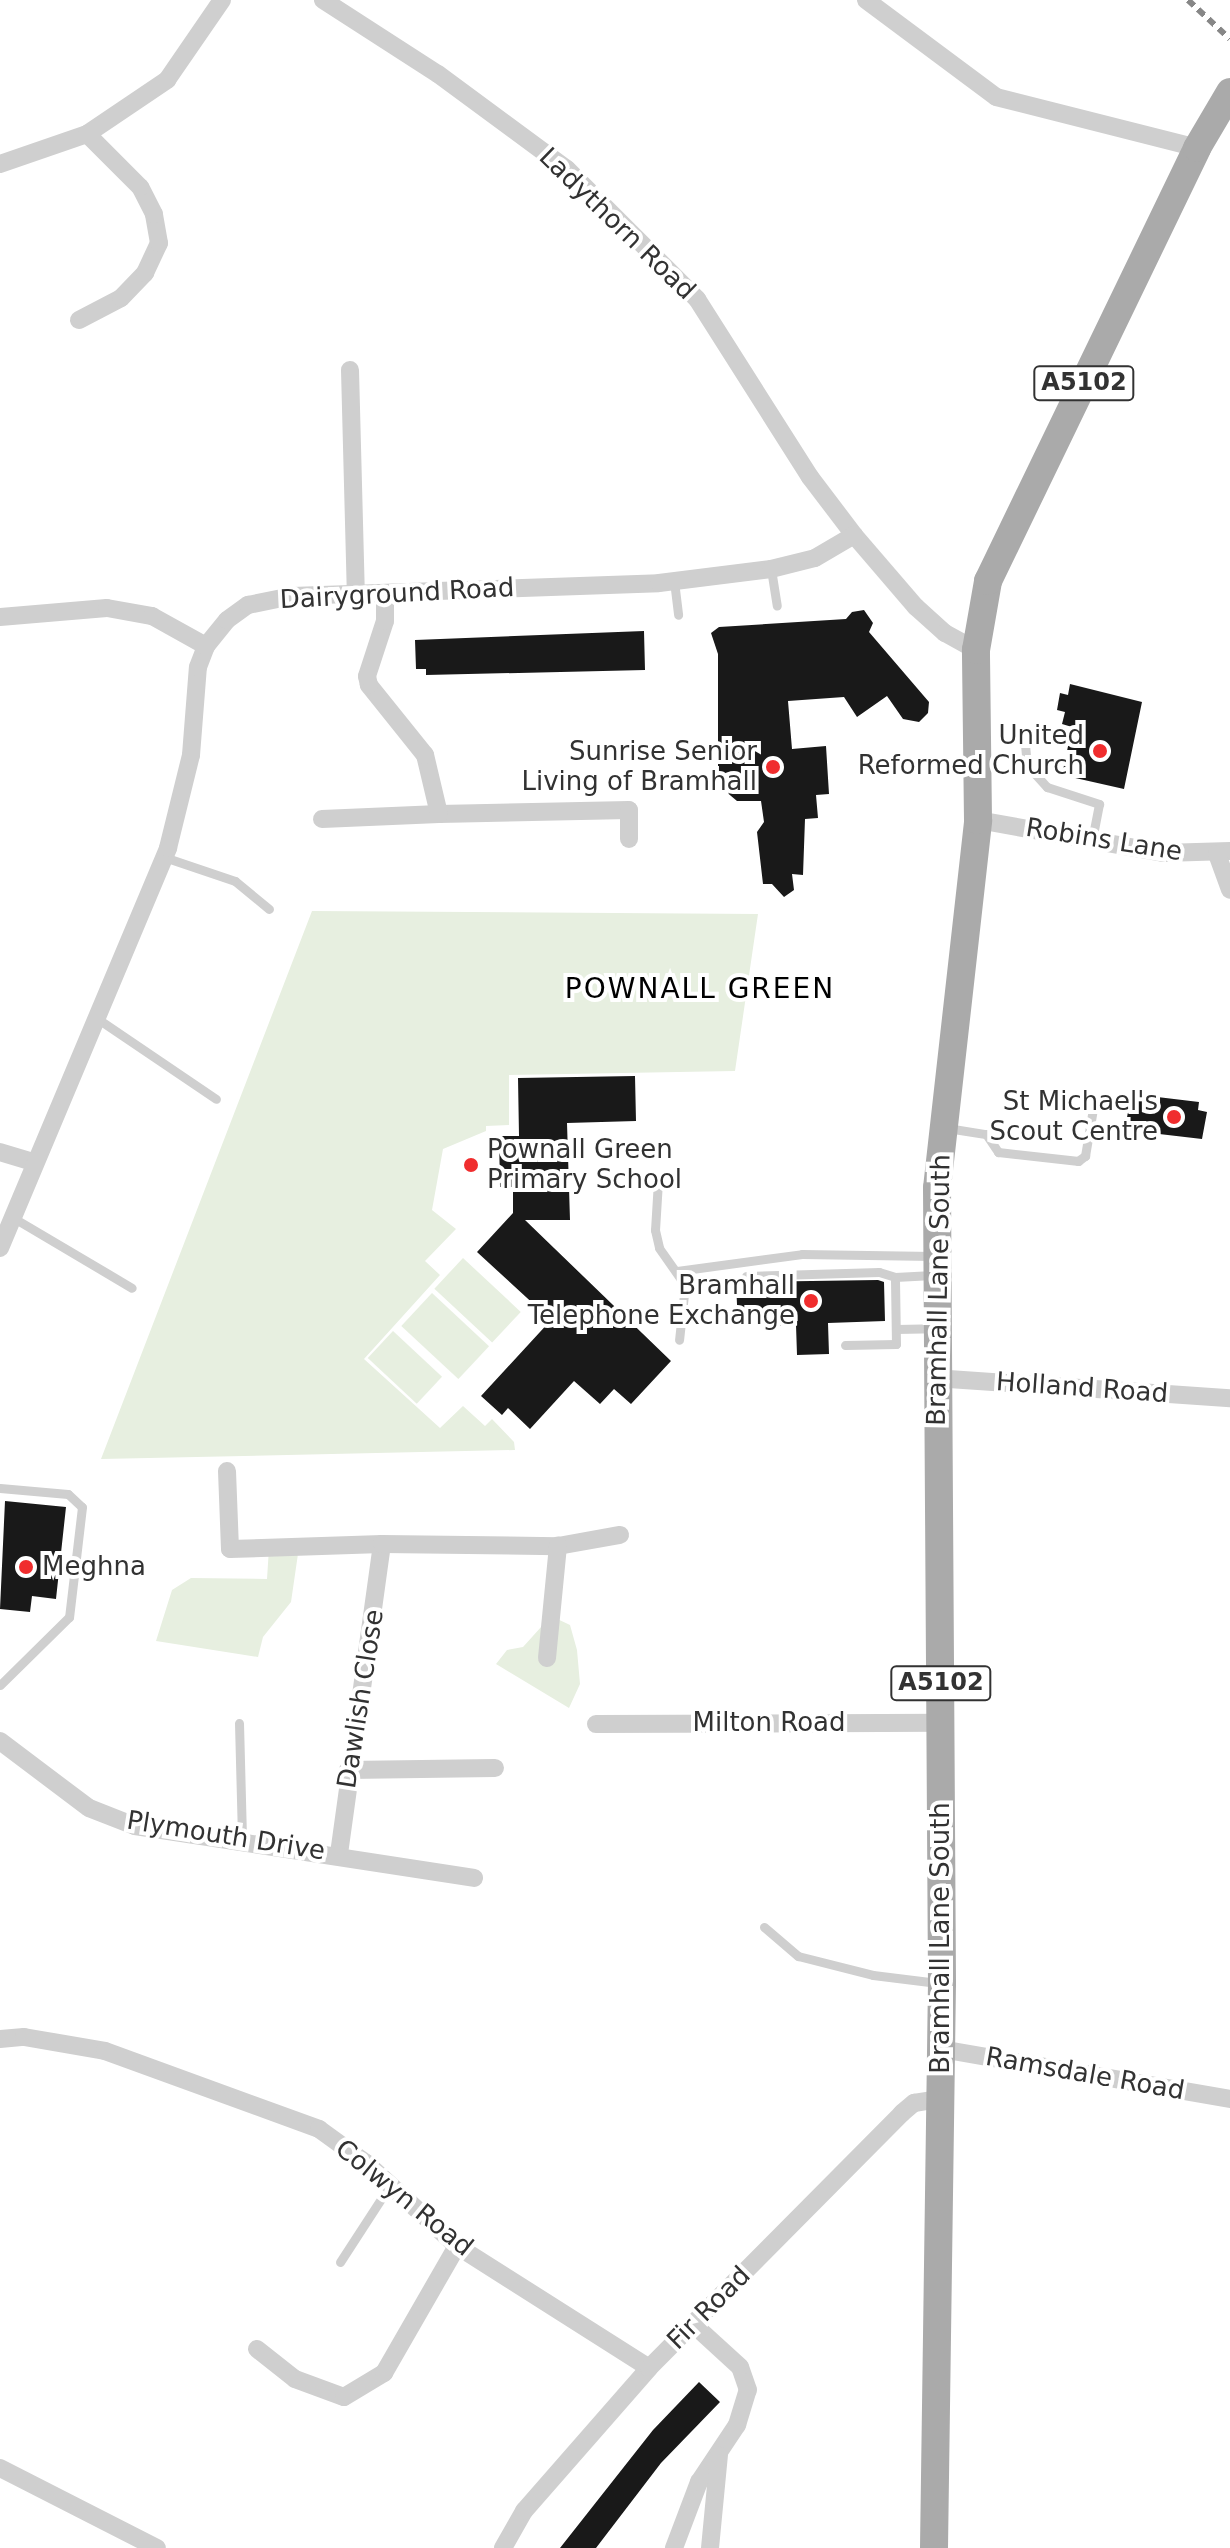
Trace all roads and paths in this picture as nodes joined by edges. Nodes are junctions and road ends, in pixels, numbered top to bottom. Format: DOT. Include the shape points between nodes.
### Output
graph roads {
  1 [pos="222,0"];
  2 [pos="323,0"];
  3 [pos="866,0"];
  4 [pos="1230,92"];
  5 [pos="87,134"];
  6 [pos="1197,148"];
  7 [pos="0,164"];
  8 [pos="79,320"];
  9 [pos="350,370"];
  10 [pos="854,535"];
  11 [pos="771,569"];
  12 [pos="674,581"];
  13 [pos="356,592"];
  14 [pos="385,593"];
  15 [pos="777,606"];
  16 [pos="678,615"];
  17 [pos="0,617"];
  18 [pos="206,646"];
  19 [pos="976,650"];
  20 [pos="1025,744"];
  21 [pos="439,814"];
  22 [pos="322,819"];
  23 [pos="978,820"];
  24 [pos="629,839"];
  25 [pos="1092,841"];
  26 [pos="1223,852"];
  27 [pos="164,857"];
  28 [pos="1230,890"];
  29 [pos="269,909"];
  30 [pos="95,1017"];
  31 [pos="1095,1097"];
  32 [pos="216,1099"];
  33 [pos="944,1127"];
  34 [pos="0,1152"];
  35 [pos="33,1162"];
  36 [pos="658,1181"];
  37 [pos="12,1217"];
  38 [pos="0,1248"];
  39 [pos="936,1266"];
  40 [pos="677,1271"];
  41 [pos="746,1276"];
  42 [pos="895,1277"];
  43 [pos="132,1288"];
  44 [pos="935,1328"];
  45 [pos="896,1329"];
  46 [pos="679,1340"];
  47 [pos="845,1345"];
  48 [pos="934,1378"];
  49 [pos="1230,1398"];
  50 [pos="227,1471"];
  51 [pos="0,1488"];
  52 [pos="620,1535"];
  53 [pos="382,1544"];
  54 [pos="558,1546"];
  55 [pos="547,1658"];
  56 [pos="0,1685"];
  57 [pos="239,1723"];
  58 [pos="942,1723"];
  59 [pos="596,1724"];
  60 [pos="0,1741"];
  61 [pos="495,1768"];
  62 [pos="348,1770"];
  63 [pos="242,1840"];
  64 [pos="339,1854"];
  65 [pos="474,1878"];
  66 [pos="764,1927"];
  67 [pos="942,1983"];
  68 [pos="0,2039"];
  69 [pos="941,2049"];
  70 [pos="940,2099"];
  71 [pos="1230,2099"];
  72 [pos="390,2185"];
  73 [pos="457,2246"];
  74 [pos="340,2262"];
  75 [pos="693,2324"];
  76 [pos="257,2349"];
  77 [pos="649,2368"];
  78 [pos="719,2452"];
  79 [pos="0,2468"];
  80 [pos="157,2548"];
  81 [pos="503,2548"];
  82 [pos="674,2548"];
  83 [pos="710,2548"];
  84 [pos="934,2548"];
  1 -- 5 [label="street" via="167,80"];
  2 -- 10 [label="street, Ladythorn Road" via="438,74 567,169 697,299 810,477"];
  3 -- 6 [label="street" via="996,97"];
  4 -- 6 [label="main road, Bramhall Lane South / A5102"];
  5 -- 7 [label="street"];
  5 -- 8 [label="street" via="140,187 154,214 159,243 145,273 121,298"];
  6 -- 19 [label="main road, Bramhall Lane South / A5102" via="988,581"];
  9 -- 13 [label="street"];
  10 -- 11 [label="street, Dairyground Road" via="815,558"];
  10 -- 19 [label="street, Ladythorn Road" via="916,607"];
  11 -- 12 [label="street, Dairyground Road"];
  11 -- 15 [label="lane"];
  12 -- 14 [label="street, Dairyground Road"];
  12 -- 16 [label="lane"];
  13 -- 14 [label="street, Dairyground Road"];
  13 -- 18 [label="street, Dairyground Road" via="248,605"];
  14 -- 21 [label="street" via="385,621 367,676 369,685 425,755"];
  17 -- 18 [label="street" via="107,608 152,616"];
  18 -- 27 [label="street" via="198,667 191,755"];
  19 -- 23 [label="main road, Bramhall Lane South / A5102"];
  20 -- 25 [label="lane" via="1027,765 1047,787 1099,804"];
  21 -- 22 [label="street"];
  21 -- 24 [label="street" via="629,810"];
  23 -- 25 [label="street, Robins Lane"];
  23 -- 33 [label="main road, Bramhall Lane South / A5102"];
  25 -- 26 [label="street, Robins Lane" via="1163,853"];
  26 -- 28 [label="street"];
  27 -- 29 [label="lane" via="235,881"];
  27 -- 30 [label="street"];
  30 -- 32 [label="lane"];
  30 -- 35 [label="street"];
  31 -- 33 [label="lane" via="1085,1156 1078,1161 998,1152 986,1134"];
  33 -- 39 [label="main road, Bramhall Lane South / A5102"];
  34 -- 35 [label="street"];
  35 -- 37 [label="street"];
  36 -- 40 [label="lane" via="655,1230 659,1248"];
  37 -- 38 [label="street"];
  37 -- 43 [label="lane"];
  39 -- 40 [label="lane" via="802,1254"];
  39 -- 42 [label="lane"];
  39 -- 44 [label="main road, Bramhall Lane South / A5102"];
  40 -- 46 [label="lane" via="685,1285"];
  41 -- 42 [label="lane" via="879,1272"];
  42 -- 45 [label="lane"];
  44 -- 45 [label="lane"];
  44 -- 48 [label="main road, Bramhall Lane South / A5102"];
  45 -- 47 [label="lane" via="896,1344"];
  48 -- 49 [label="street, Holland Road"];
  48 -- 58 [label="main road, Bramhall Lane South / A5102"];
  50 -- 53 [label="street" via="230,1549"];
  51 -- 56 [label="lane" via="68,1494 82,1507 69,1617"];
  52 -- 54 [label="street"];
  53 -- 54 [label="street"];
  53 -- 62 [label="street, Dawlish Close" via="377,1610"];
  54 -- 55 [label="street"];
  57 -- 63 [label="lane"];
  58 -- 59 [label="street, Milton Road"];
  58 -- 67 [label="main road, Bramhall Lane South / A5102"];
  60 -- 63 [label="street, Plymouth Drive" via="89,1808 135,1826"];
  61 -- 62 [label="street"];
  62 -- 64 [label="street, Dawlish Close"];
  63 -- 64 [label="street, Plymouth Drive"];
  64 -- 65 [label="street, Plymouth Drive"];
  66 -- 67 [label="lane" via="798,1956 873,1975"];
  67 -- 69 [label="main road, Bramhall Lane South / A5102"];
  68 -- 72 [label="street, Colwyn Road" via="24,2037 105,2051 259,2106 319,2129"];
  69 -- 70 [label="main road, Bramhall Lane South / A5102"];
  69 -- 71 [label="street, Ramsdale Road"];
  70 -- 75 [label="street, Fir Road" via="914,2103 902,2113"];
  70 -- 84 [label="main road, Bramhall Lane South / A5102"];
  72 -- 73 [label="street, Colwyn Road"];
  72 -- 74 [label="lane"];
  73 -- 76 [label="street" via="384,2373 344,2397 295,2379"];
  73 -- 77 [label="street, Colwyn Road"];
  75 -- 77 [label="street, Fir Road"];
  75 -- 78 [label="street" via="740,2367 748,2390 737,2425"];
  77 -- 81 [label="street, Fir Road" via="524,2511"];
  78 -- 82 [label="street" via="699,2482"];
  78 -- 83 [label="street"];
  79 -- 80 [label="street"];
}
